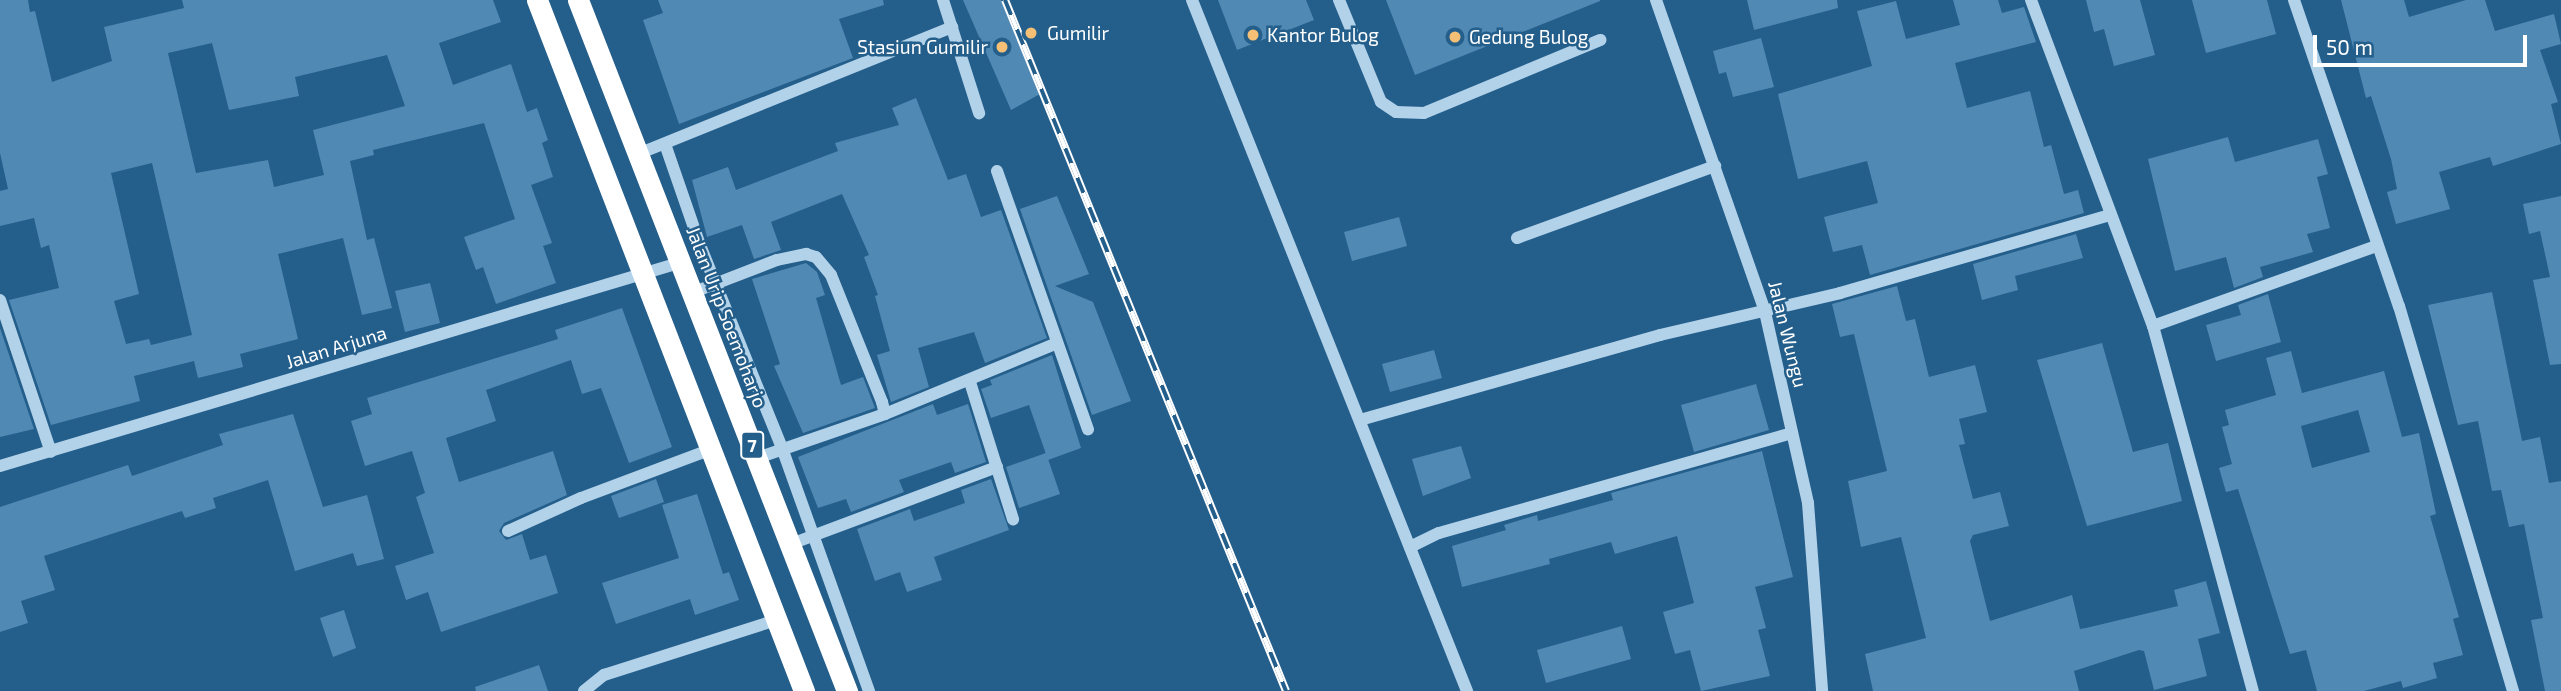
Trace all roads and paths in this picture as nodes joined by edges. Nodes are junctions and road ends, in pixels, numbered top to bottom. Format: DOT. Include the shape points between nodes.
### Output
graph roads {
  1 [pos="537,0"];
  2 [pos="578,0"];
  3 [pos="943,0"];
  4 [pos="1192,0"];
  5 [pos="1339,0"];
  6 [pos="1656,0"];
  7 [pos="2031,0"];
  8 [pos="2294,0"];
  9 [pos="952,27"];
  10 [pos="1600,40"];
  11 [pos="979,113"];
  12 [pos="665,144"];
  13 [pos="638,155"];
  14 [pos="1715,166"];
  15 [pos="996,171"];
  16 [pos="2110,215"];
  17 [pos="1517,238"];
  18 [pos="2377,246"];
  19 [pos="682,262"];
  20 [pos="641,276"];
  21 [pos="716,284"];
  22 [pos="694,292"];
  23 [pos="0,300"];
  24 [pos="1765,312"];
  25 [pos="2153,327"];
  26 [pos="1055,344"];
  27 [pos="970,382"];
  28 [pos="885,414"];
  29 [pos="1360,420"];
  30 [pos="1088,429"];
  31 [pos="1792,433"];
  32 [pos="782,448"];
  33 [pos="707,451"];
  34 [pos="51,452"];
  35 [pos="757,458"];
  36 [pos="0,466"];
  37 [pos="997,467"];
  38 [pos="1013,519"];
  39 [pos="508,531"];
  40 [pos="813,535"];
  41 [pos="791,544"];
  42 [pos="1410,547"];
  43 [pos="772,621"];
  44 [pos="584,691"];
  45 [pos="793,691"];
  46 [pos="804,691"];
  47 [pos="846,691"];
  48 [pos="869,691"];
  49 [pos="1467,691"];
  50 [pos="1822,691"];
  51 [pos="2253,691"];
  52 [pos="2513,691"];
  1 -- 20 [label="highway, 7"];
  2 -- 13 [label="highway, Jalan Urip Soemoharjo / 7"];
  3 -- 9 [label="street"];
  4 -- 29 [label="street"];
  5 -- 10 [label="street" via="1381,102 1396,112 1424,113"];
  6 -- 14 [label="street, Jalan Wungu"];
  7 -- 16 [label="street"];
  8 -- 18 [label="street"];
  9 -- 11 [label="street"];
  9 -- 12 [label="street"];
  12 -- 13 [label="street"];
  12 -- 21 [label="street"];
  13 -- 19 [label="highway, Jalan Urip Soemoharjo / 7"];
  14 -- 17 [label="street"];
  14 -- 24 [label="street, Jalan Wungu"];
  15 -- 26 [label="street"];
  16 -- 24 [label="street"];
  16 -- 25 [label="street"];
  18 -- 25 [label="street"];
  18 -- 52 [label="street"];
  19 -- 20 [label="street, Jalan Arjuna"];
  19 -- 22 [label="highway, Jalan Urip Soemoharjo / 7"];
  20 -- 33 [label="highway, 7"];
  20 -- 34 [label="street, Jalan Arjuna"];
  21 -- 22 [label="street"];
  21 -- 28 [label="street" via="777,260 806,254 816,257 831,275"];
  21 -- 32 [label="street"];
  22 -- 35 [label="highway, Jalan Urip Soemoharjo / 7"];
  23 -- 34 [label="street"];
  24 -- 29 [label="street" via="1660,335"];
  24 -- 31 [label="street, Jalan Wungu"];
  25 -- 51 [label="street"];
  26 -- 27 [label="street" via="1011,359"];
  26 -- 30 [label="street"];
  27 -- 28 [label="street"];
  27 -- 37 [label="street"];
  28 -- 32 [label="street"];
  29 -- 42 [label="street"];
  31 -- 42 [label="street" via="1439,533"];
  31 -- 50 [label="street, Jalan Wungu" via="1808,503"];
  32 -- 35 [label="street"];
  32 -- 40 [label="street"];
  33 -- 39 [label="street" via="580,498"];
  33 -- 43 [label="highway, 7"];
  34 -- 36 [label="street, Jalan Arjuna"];
  35 -- 41 [label="highway, Jalan Urip Soemoharjo / 7"];
  37 -- 38 [label="street"];
  37 -- 40 [label="street"];
  40 -- 41 [label="street"];
  40 -- 48 [label="street"];
  41 -- 47 [label="highway, Jalan Urip Soemoharjo / 7"];
  42 -- 49 [label="street"];
  43 -- 44 [label="street" via="604,675"];
  43 -- 45 [label="street"];
  43 -- 46 [label="highway, 7"];
}
